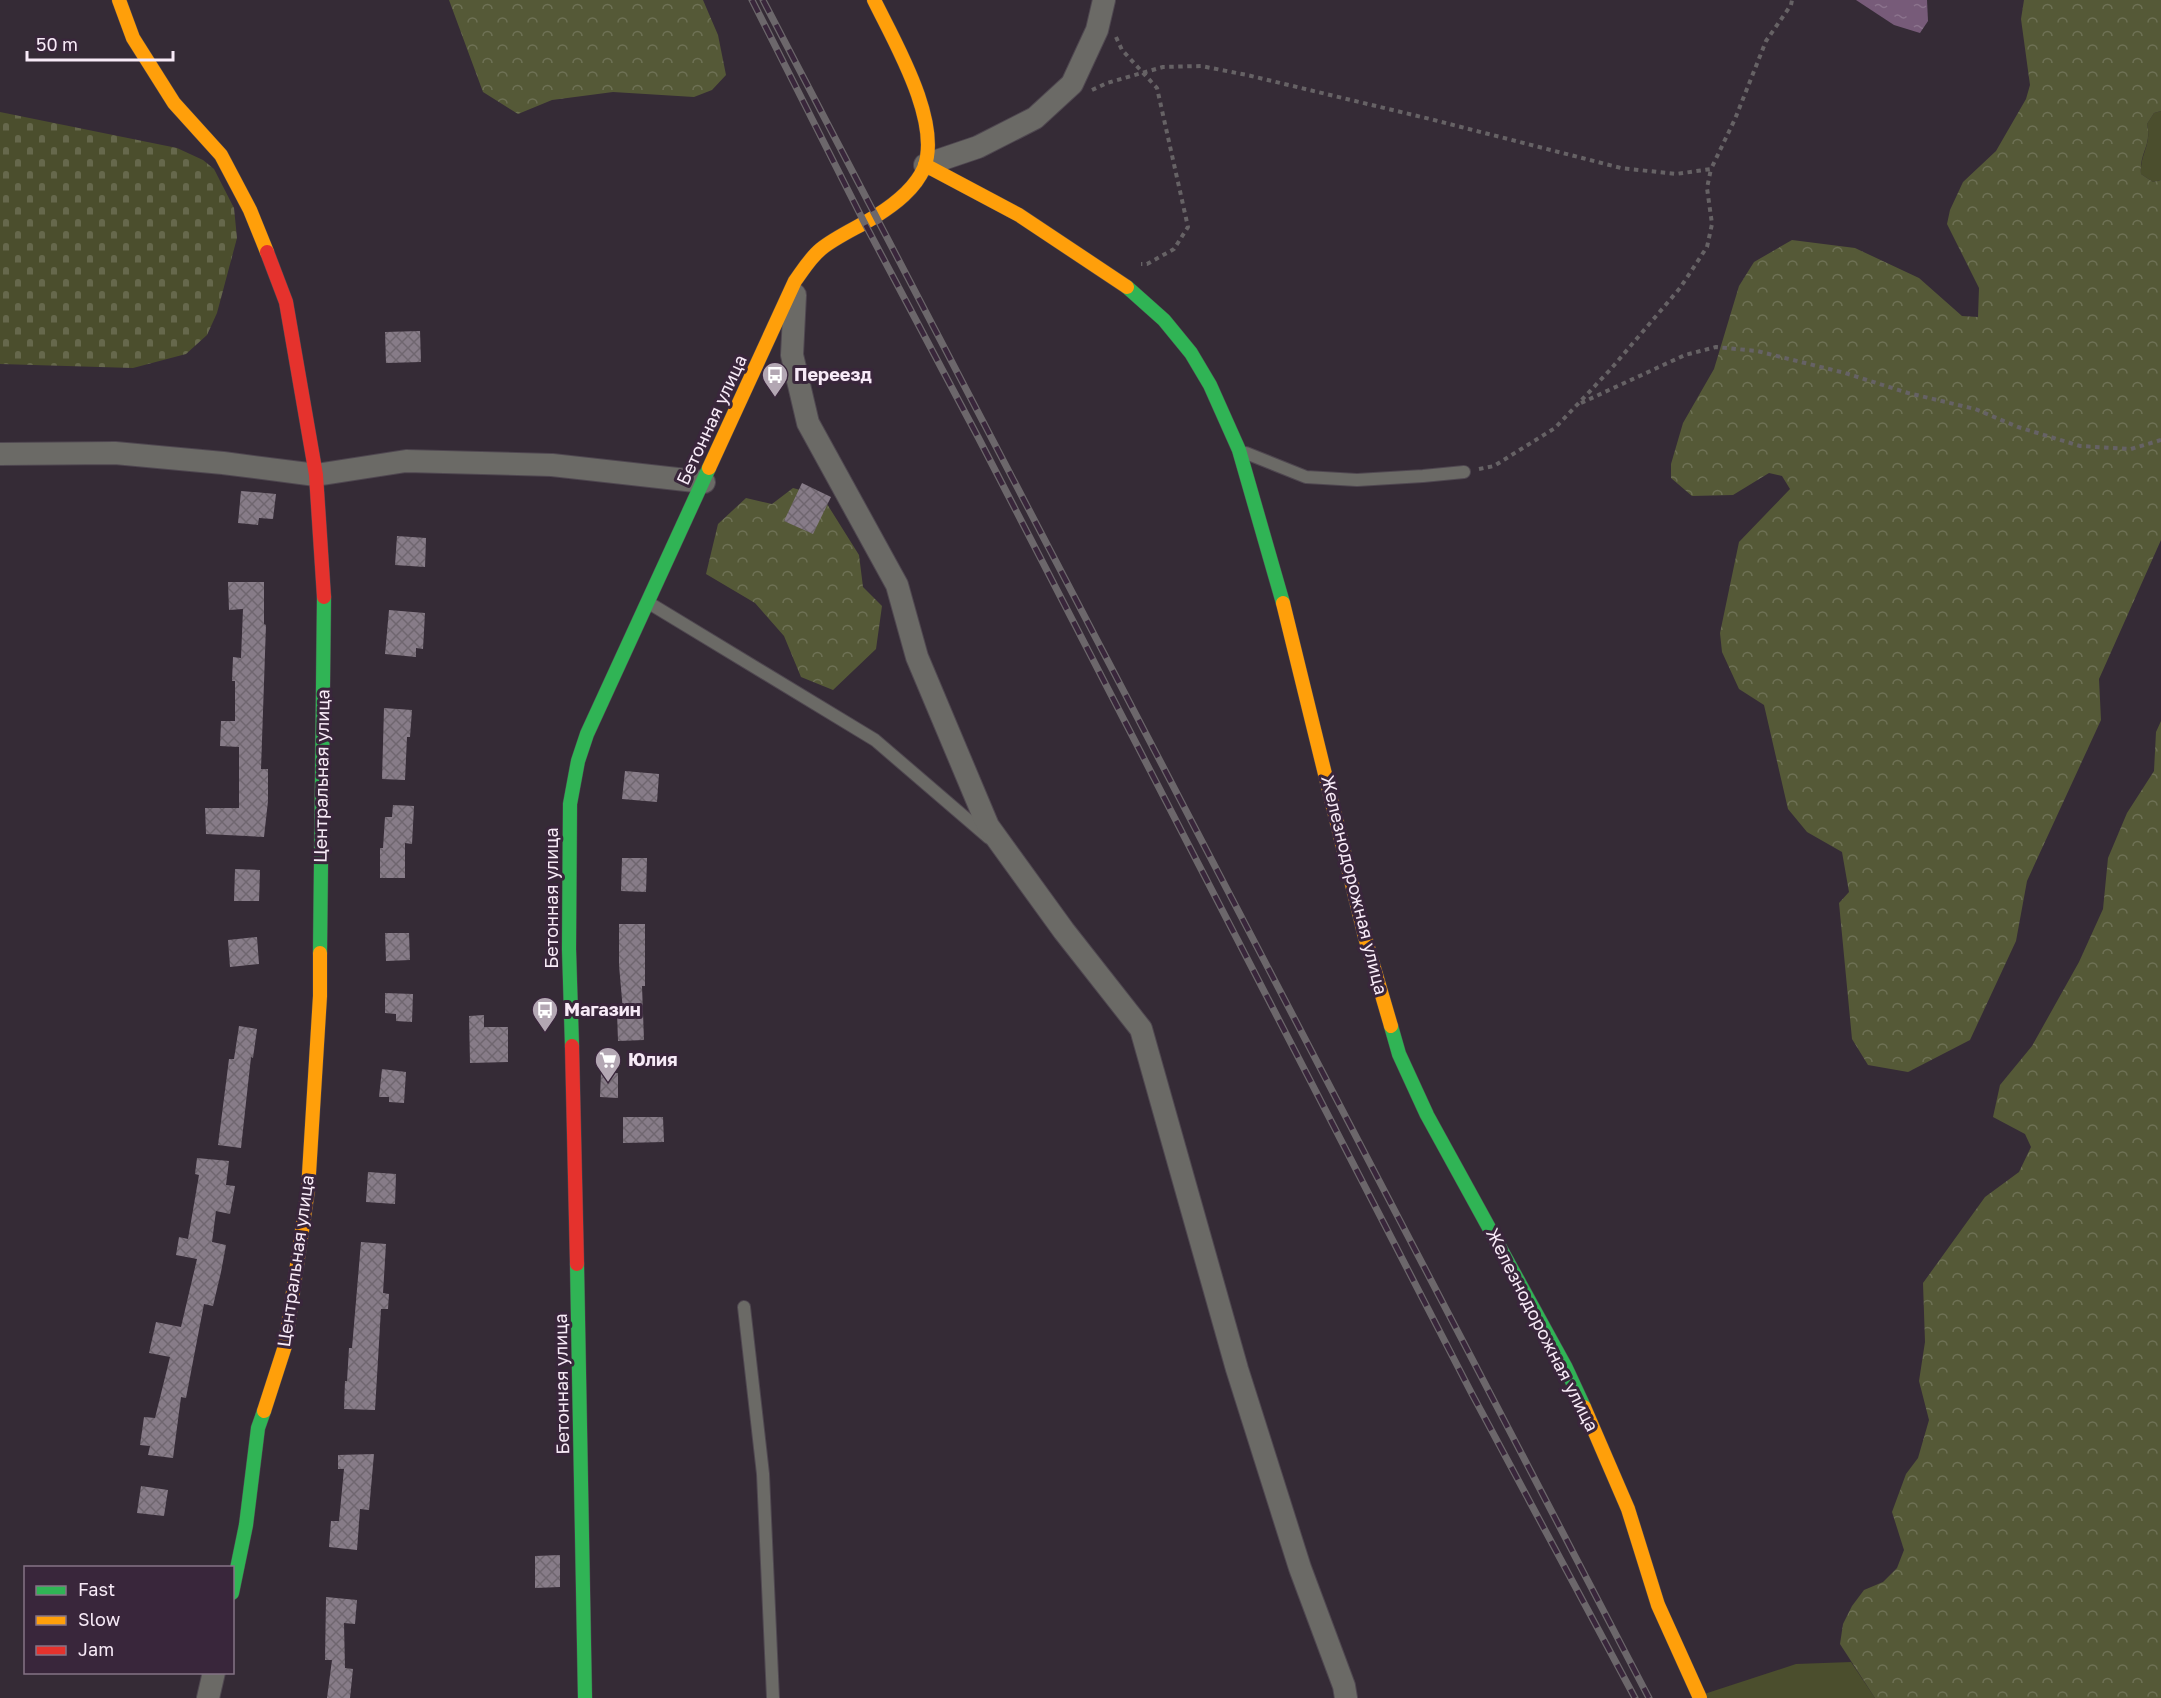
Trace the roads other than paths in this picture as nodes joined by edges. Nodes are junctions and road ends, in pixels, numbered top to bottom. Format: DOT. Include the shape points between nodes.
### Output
graph roads {
  1 [pos="119,0"];
  2 [pos="874,0"];
  3 [pos="1103,4"];
  4 [pos="925,165"];
  5 [pos="795,281"];
  6 [pos="1239,450"];
  7 [pos="0,454"];
  8 [pos="1464,472"];
  9 [pos="316,475"];
  10 [pos="704,482"];
  11 [pos="648,602"];
  12 [pos="1009,854"];
  13 [pos="744,1307"];
  14 [pos="234,1583"];
  15 [pos="214,1674"];
  16 [pos="208,1698"];
  17 [pos="585,1698"];
  18 [pos="773,1698"];
  19 [pos="1346,1698"];
  20 [pos="1700,1698"];
  1 -- 9 [label="street, Центральная улица" via="133,38 174,103 221,155 250,210 286,302"];
  2 -- 4 [label="street" via="923,111 928,148"];
  3 -- 4 [label="street" via="1097,30 1072,84 1035,118 978,147"];
  4 -- 5 [label="street, Бетонная улица" via="916,183 903,196 822,248"];
  4 -- 6 [label="street, Железнодорожная улица" via="1019,215 1122,282 1164,320 1210,385"];
  5 -- 10 [label="street, Бетонная улица"];
  5 -- 12 [label="street" via="792,355 808,423 897,585 917,657 988,826"];
  6 -- 8 [label="lane" via="1306,477 1357,480"];
  6 -- 20 [label="street, Железнодорожная улица" via="1280,592 1365,937 1399,1054 1427,1115 1565,1366 1628,1509 1658,1605"];
  7 -- 9 [label="street" via="116,453"];
  9 -- 10 [label="street" via="406,461 552,465"];
  9 -- 14 [label="street, Центральная улица" via="324,588 320,985 308,1190 285,1346 258,1428"];
  10 -- 11 [label="street, Бетонная улица"];
  11 -- 12 [label="lane" via="875,740"];
  11 -- 17 [label="street, Бетонная улица" via="587,734 570,804 569,949"];
  12 -- 19 [label="street" via="1064,932 1141,1029 1237,1369"];
  13 -- 18 [label="lane" via="763,1474"];
  15 -- 16 [label="street"];
}
